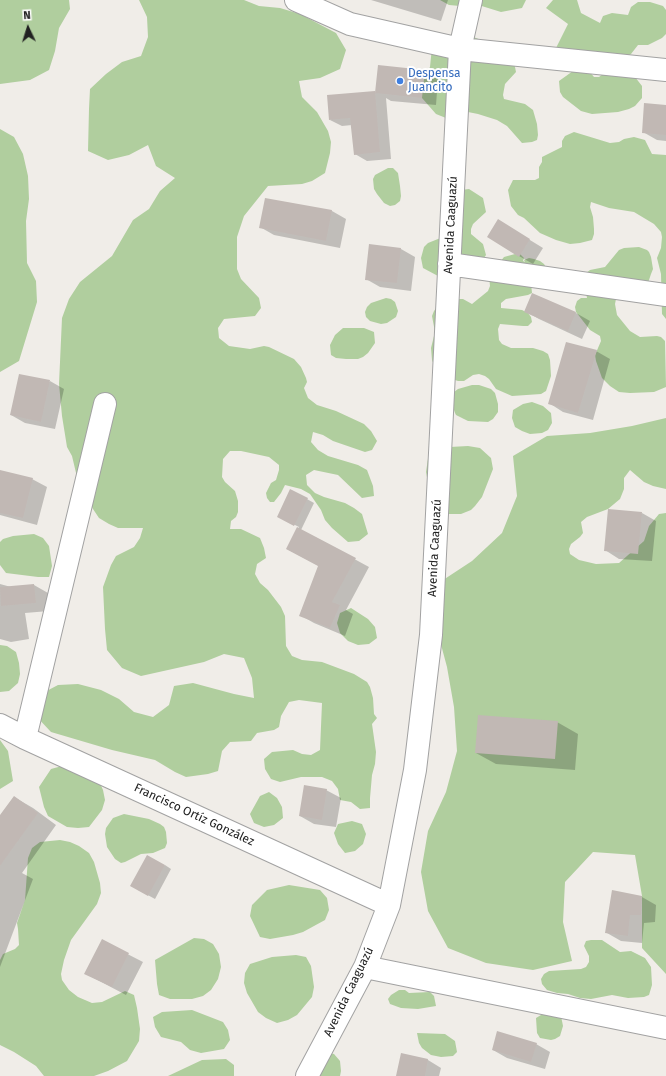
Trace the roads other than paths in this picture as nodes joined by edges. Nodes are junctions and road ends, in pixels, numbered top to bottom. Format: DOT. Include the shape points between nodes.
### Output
graph roads {
  1 [pos="296,0"];
  2 [pos="471,0"];
  3 [pos="460,49"];
  4 [pos="666,70"];
  5 [pos="449,264"];
  6 [pos="666,295"];
  7 [pos="105,404"];
  8 [pos="0,725"];
  9 [pos="26,738"];
  10 [pos="389,905"];
  11 [pos="365,967"];
  12 [pos="666,1028"];
  13 [pos="307,1076"];
  1 -- 3 [label="street" via="350,24"];
  2 -- 3 [label="street, Avenida Caaguazú"];
  3 -- 4 [label="street"];
  3 -- 5 [label="street, Avenida Caaguazú"];
  5 -- 6 [label="street"];
  5 -- 10 [label="street, Avenida Caaguazú" via="431,635 414,770"];
  7 -- 9 [label="street"];
  8 -- 9 [label="street, Francisco Ortíz González"];
  9 -- 10 [label="street, Francisco Ortíz González"];
  10 -- 11 [label="street, Avenida Caaguazú"];
  11 -- 12 [label="street"];
  11 -- 13 [label="street, Avenida Caaguazú"];
}
